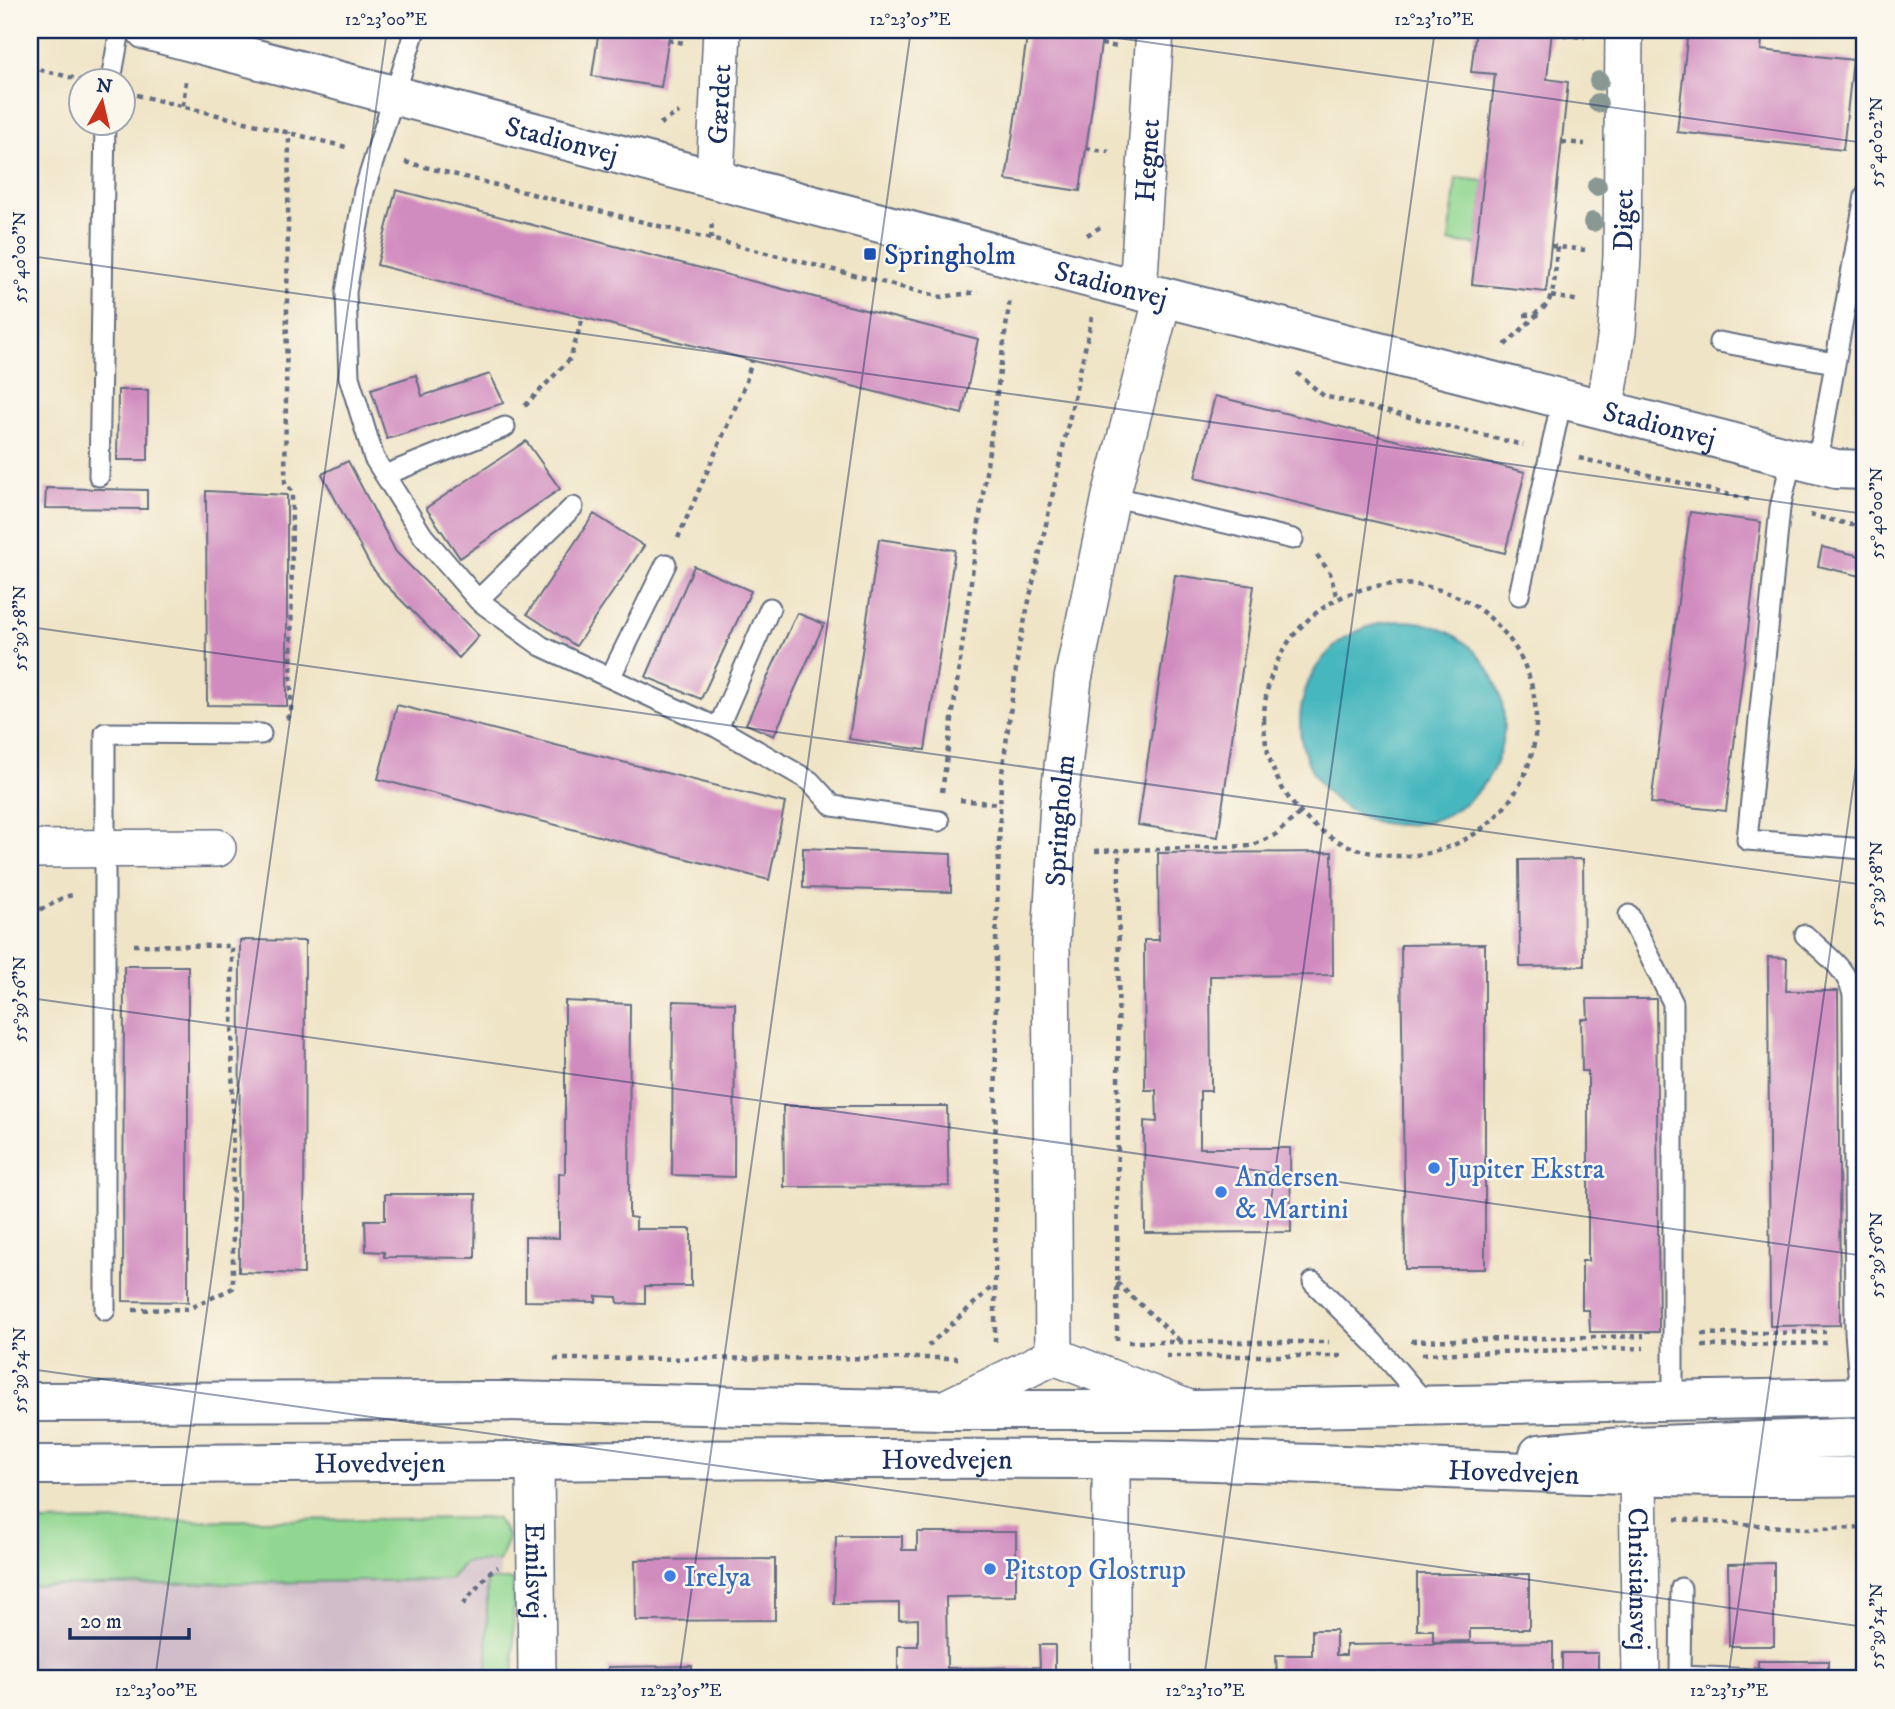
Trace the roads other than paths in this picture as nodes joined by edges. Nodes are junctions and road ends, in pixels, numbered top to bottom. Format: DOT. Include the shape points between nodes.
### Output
graph roads {
  1 [pos="120,30"];
  2 [pos="146,30"];
  3 [pos="415,30"];
  4 [pos="722,30"];
  5 [pos="1155,30"];
  6 [pos="1624,30"];
  7 [pos="192,36"];
  8 [pos="114,66"];
  9 [pos="393,95"];
  10 [pos="105,136"];
  11 [pos="715,178"];
  12 [pos="1865,197"];
  13 [pos="1150,294"];
  14 [pos="1719,342"];
  15 [pos="1834,363"];
  16 [pos="1562,399"];
  17 [pos="1605,410"];
  18 [pos="505,427"];
  19 [pos="1835,469"];
  20 [pos="384,475"];
  21 [pos="99,476"];
  22 [pos="1111,496"];
  23 [pos="573,507"];
  24 [pos="1293,539"];
  25 [pos="666,564"];
  26 [pos="1519,595"];
  27 [pos="478,600"];
  28 [pos="771,608"];
  29 [pos="610,678"];
  30 [pos="718,728"];
  31 [pos="261,733"];
  32 [pos="939,821"];
  33 [pos="217,848"];
  34 [pos="30,849"];
  35 [pos="106,849"];
  36 [pos="1865,849"];
  37 [pos="1629,915"];
  38 [pos="1805,935"];
  39 [pos="1313,1282"];
  40 [pos="105,1310"];
  41 [pos="1054,1356"];
  42 [pos="1863,1397"];
  43 [pos="30,1402"];
  44 [pos="1673,1402"];
  45 [pos="1430,1407"];
  46 [pos="943,1410"];
  47 [pos="1193,1410"];
  48 [pos="1865,1437"];
  49 [pos="1111,1459"];
  50 [pos="535,1463"];
  51 [pos="30,1465"];
  52 [pos="1383,1468"];
  53 [pos="1865,1476"];
  54 [pos="1638,1477"];
  55 [pos="1681,1588"];
  56 [pos="537,1679"];
  57 [pos="1111,1679"];
  58 [pos="1641,1679"];
  59 [pos="1757,1679"];
  1 -- 8 [label="lane"];
  2 -- 7 [label="main road, Stadionvej"];
  3 -- 9 [label="lane"];
  4 -- 11 [label="street, Gærdet"];
  5 -- 13 [label="street, Hegnet" via="1144,200"];
  6 -- 17 [label="street, Diget" via="1622,256 1616,345"];
  7 -- 9 [label="main road, Stadionvej"];
  9 -- 11 [label="main road, Stadionvej"];
  9 -- 20 [label="lane" via="364,191 346,292 349,377 374,458"];
  10 -- 21 [label="lane"];
  11 -- 13 [label="main road, Stadionvej" via="1025,276"];
  12 -- 15 [label="lane"];
  13 -- 16 [label="main road, Stadionvej"];
  13 -- 22 [label="street, Springholm"];
  14 -- 15 [label="lane"];
  15 -- 19 [label="lane"];
  16 -- 17 [label="main road, Stadionvej"];
  16 -- 26 [label="lane"];
  17 -- 19 [label="main road, Stadionvej"];
  18 -- 20 [label="lane"];
  19 -- 36 [label="lane" via="1780,508 1747,840"];
  20 -- 27 [label="lane" via="423,536"];
  22 -- 24 [label="lane"];
  22 -- 41 [label="street, Springholm" via="1073,680 1059,802 1051,942"];
  23 -- 27 [label="lane"];
  25 -- 29 [label="lane"];
  27 -- 29 [label="lane" via="541,646"];
  28 -- 30 [label="lane"];
  29 -- 30 [label="lane"];
  30 -- 32 [label="lane" via="810,781 832,806"];
  31 -- 35 [label="lane" via="105,733"];
  33 -- 35 [label="street"];
  34 -- 35 [label="street"];
  35 -- 40 [label="lane"];
  37 -- 44 [label="lane" via="1673,1003"];
  38 -- 42 [label="lane" via="1843,971 1853,995 1856,1337"];
  39 -- 45 [label="lane"];
  41 -- 46 [label="street"];
  41 -- 47 [label="street"];
  42 -- 44 [label="main road, Hovedvejen"];
  43 -- 46 [label="main road, Hovedvejen" via="507,1401"];
  44 -- 45 [label="main road, Hovedvejen"];
  45 -- 47 [label="main road, Hovedvejen"];
  46 -- 47 [label="main road, Hovedvejen"];
  48 -- 52 [label="main road" via="1634,1446"];
  49 -- 50 [label="main road, Hovedvejen"];
  49 -- 52 [label="main road, Hovedvejen"];
  49 -- 57 [label="street"];
  50 -- 51 [label="main road, Hovedvejen"];
  50 -- 56 [label="street, Emilsvej"];
  52 -- 54 [label="main road, Hovedvejen"];
  53 -- 54 [label="main road, Hovedvejen"];
  54 -- 58 [label="street, Christiansvej"];
  55 -- 59 [label="lane" via="1680,1676"];
}
